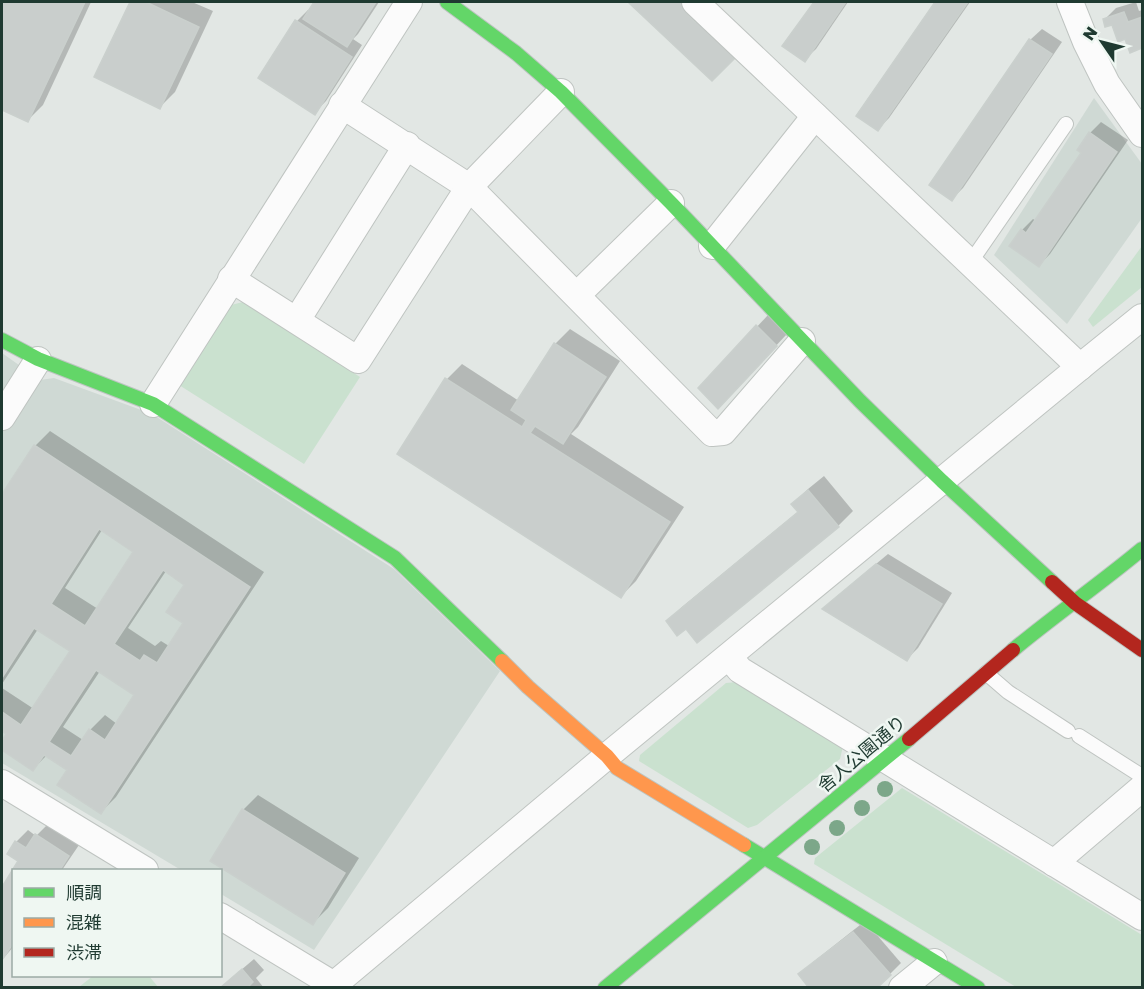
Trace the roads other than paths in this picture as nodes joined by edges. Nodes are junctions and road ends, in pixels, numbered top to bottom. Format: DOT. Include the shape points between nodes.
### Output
graph roads {
  1 [pos="409,2"];
  2 [pos="447,2"];
  3 [pos="694,2"];
  4 [pos="1070,2"];
  5 [pos="476,10"];
  6 [pos="561,92"];
  7 [pos="342,105"];
  8 [pos="814,116"];
  9 [pos="1140,123"];
  10 [pos="1066,124"];
  11 [pos="407,145"];
  12 [pos="469,187"];
  13 [pos="671,203"];
  14 [pos="712,246"];
  15 [pos="970,262"];
  16 [pos="231,279"];
  17 [pos="577,295"];
  18 [pos="1143,317"];
  19 [pos="297,320"];
  20 [pos="2,340"];
  21 [pos="802,341"];
  22 [pos="38,360"];
  23 [pos="1080,367"];
  24 [pos="153,404"];
  25 [pos="2,417"];
  26 [pos="942,481"];
  27 [pos="1143,549"];
  28 [pos="1075,603"];
  29 [pos="1143,650"];
  30 [pos="729,657"];
  31 [pos="986,673"];
  32 [pos="607,756"];
  33 [pos="886,758"];
  34 [pos="1143,779"];
  35 [pos="2,783"];
  36 [pos="1143,788"];
  37 [pos="764,858"];
  38 [pos="1054,863"];
  39 [pos="143,869"];
  40 [pos="222,917"];
  41 [pos="1143,917"];
  42 [pos="934,962"];
  43 [pos="334,986"];
  44 [pos="605,987"];
  45 [pos="902,987"];
  46 [pos="978,987"];
  1 -- 7 [label="street"];
  2 -- 5 [label="street"];
  3 -- 8 [label="street"];
  4 -- 9 [label="street" via="1107,84"];
  5 -- 6 [label="street"];
  6 -- 12 [label="street"];
  6 -- 13 [label="street"];
  7 -- 11 [label="street"];
  7 -- 16 [label="street"];
  8 -- 14 [label="street"];
  8 -- 15 [label="street"];
  10 -- 15 [label="lane"];
  11 -- 12 [label="street"];
  11 -- 19 [label="street"];
  12 -- 17 [label="street"];
  12 -- 19 [label="street" via="358,360"];
  13 -- 14 [label="street"];
  13 -- 17 [label="street"];
  14 -- 21 [label="street"];
  15 -- 23 [label="street"];
  16 -- 19 [label="street"];
  16 -- 24 [label="street"];
  17 -- 21 [label="street" via="712,433 723,432"];
  18 -- 23 [label="street"];
  20 -- 22 [label="street"];
  21 -- 26 [label="street"];
  22 -- 24 [label="street"];
  22 -- 25 [label="street"];
  23 -- 26 [label="street"];
  24 -- 32 [label="street" via="395,558 528,687"];
  26 -- 28 [label="street"];
  26 -- 30 [label="street"];
  27 -- 28 [label="street, 舎人公園通り"];
  28 -- 29 [label="street"];
  28 -- 31 [label="street, 舎人公園通り"];
  30 -- 32 [label="street"];
  30 -- 33 [label="street" via="740,670"];
  31 -- 33 [label="street, 舎人公園通り"];
  31 -- 34 [label="lane" via="1008,692"];
  32 -- 37 [label="street" via="617,768"];
  32 -- 43 [label="street"];
  33 -- 37 [label="street, 舎人公園通り"];
  33 -- 38 [label="street"];
  35 -- 39 [label="street"];
  36 -- 38 [label="street"];
  37 -- 42 [label="street"];
  37 -- 44 [label="street, 舎人公園通り"];
  38 -- 41 [label="street"];
  40 -- 43 [label="street"];
  42 -- 45 [label="street"];
  42 -- 46 [label="street"];
}
